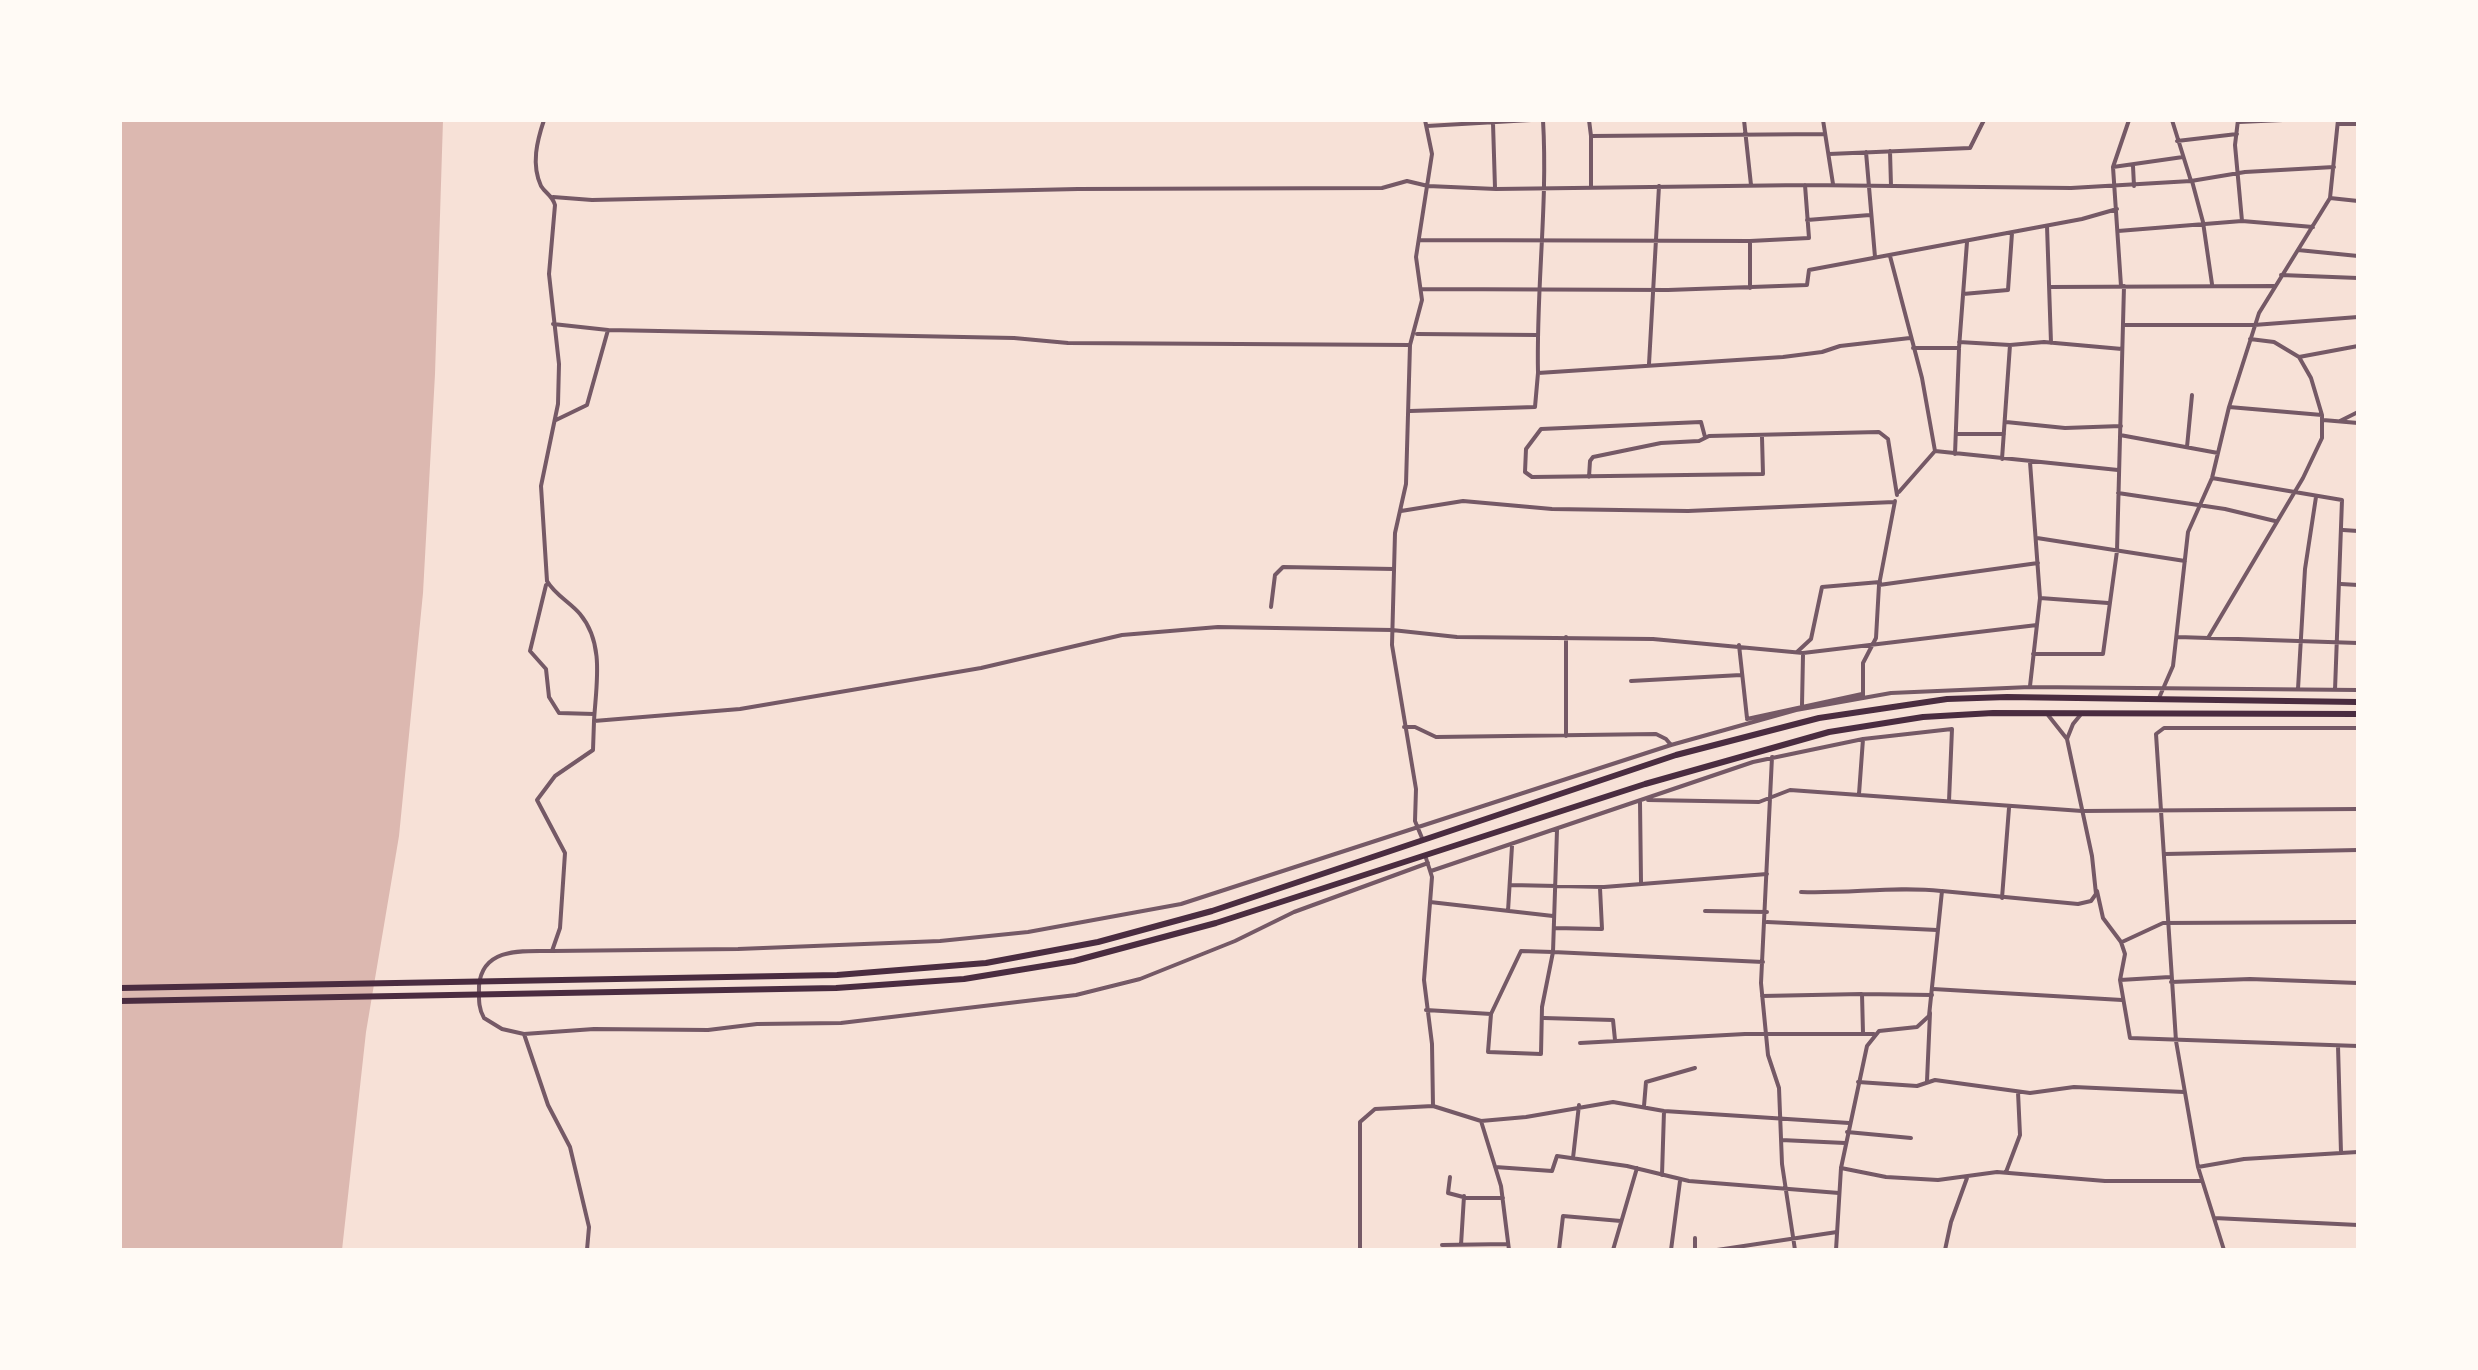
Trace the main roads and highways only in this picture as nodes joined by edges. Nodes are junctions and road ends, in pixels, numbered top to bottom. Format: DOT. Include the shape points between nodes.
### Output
graph roads {
  1 [pos="2358,702"];
  2 [pos="1856,712"];
  3 [pos="2358,714"];
  4 [pos="1858,726"];
  5 [pos="120,988"];
  6 [pos="120,1001"];
  1 -- 2 [label="highway" via="1976,698"];
  2 -- 4 [label="highway"];
  2 -- 5 [label="highway" via="1676,755 1158,927 986,962 837,975"];
  3 -- 4 [label="highway" via="1939,715"];
  4 -- 6 [label="highway" via="1741,754 1148,942 1003,973 836,988"];
}
